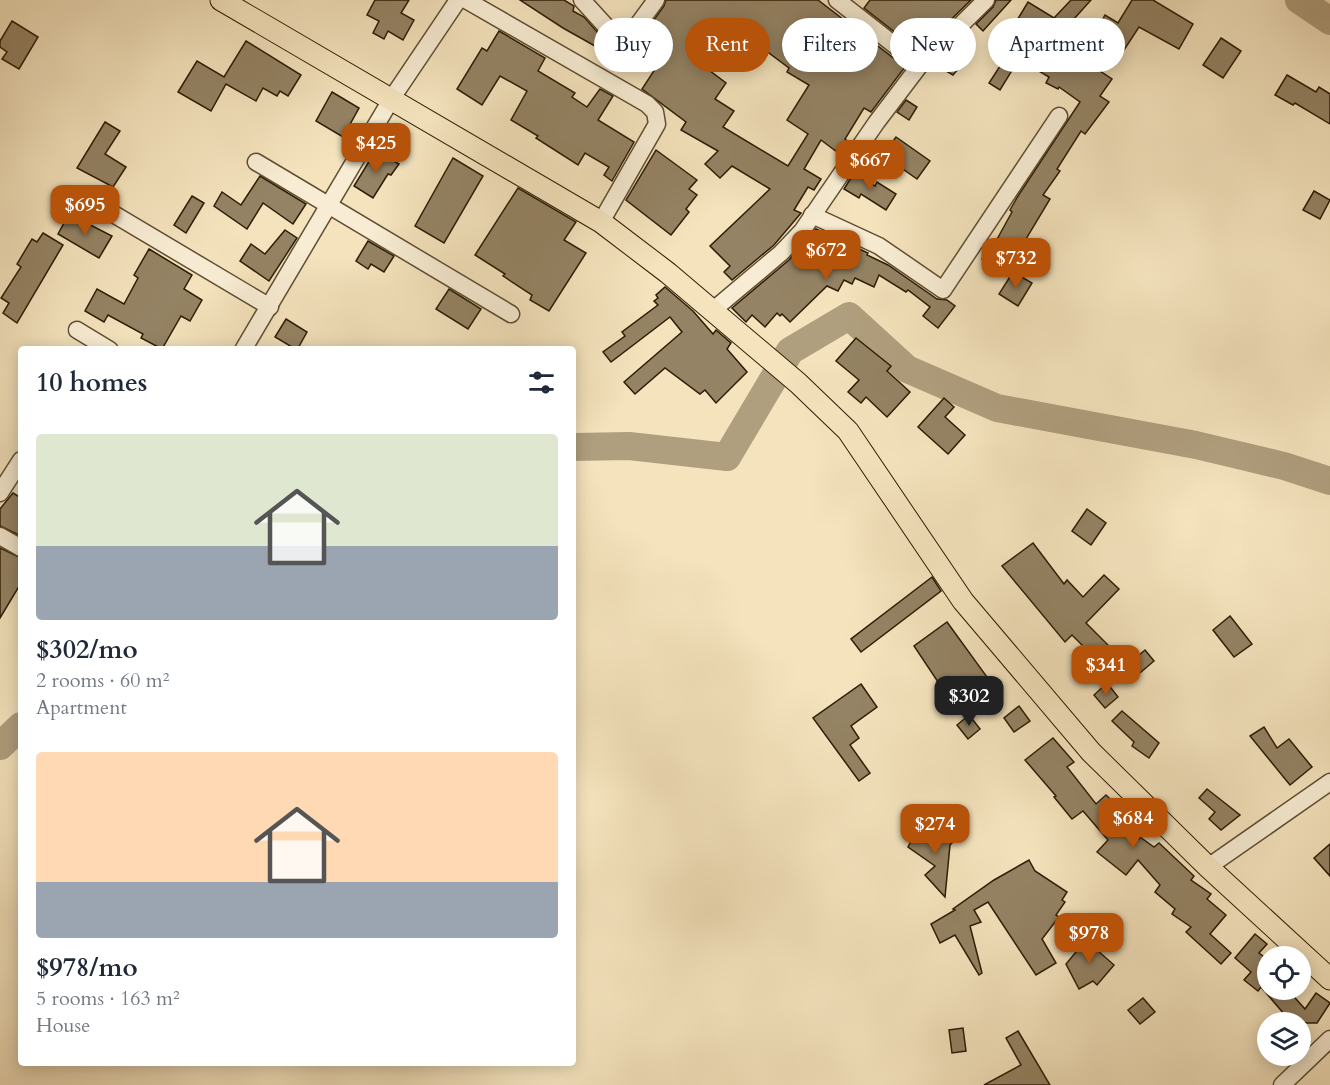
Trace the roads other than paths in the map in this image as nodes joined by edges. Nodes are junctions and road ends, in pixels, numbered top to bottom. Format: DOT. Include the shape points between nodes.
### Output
graph roads {
  1 [pos="221,0"];
  2 [pos="458,0"];
  3 [pos="466,0"];
  4 [pos="582,0"];
  5 [pos="656,0"];
  6 [pos="837,0"];
  7 [pos="986,0"];
  8 [pos="968,18"];
  9 [pos="890,42"];
  10 [pos="915,72"];
  11 [pos="392,98"];
  12 [pos="1059,116"];
  13 [pos="256,162"];
  14 [pos="95,203"];
  15 [pos="328,206"];
  16 [pos="812,215"];
  17 [pos="600,222"];
  18 [pos="270,307"];
  19 [pos="712,311"];
  20 [pos="511,314"];
  21 [pos="77,330"];
  22 [pos="103,346"];
  23 [pos="246,346"];
  24 [pos="18,465"];
  25 [pos="0,493"];
  26 [pos="0,536"];
  27 [pos="18,546"];
  28 [pos="1330,782"];
  29 [pos="1208,867"];
  30 [pos="1330,979"];
  31 [pos="1330,1039"];
  32 [pos="1282,1085"];
  1 -- 11 [label="main road"];
  2 -- 11 [label="street"];
  3 -- 17 [label="street" via="655,112 657,124"];
  4 -- 5 [label="street" via="623,45"];
  6 -- 9 [label="street"];
  7 -- 8 [label="street"];
  10 -- 16 [label="street"];
  11 -- 15 [label="street"];
  11 -- 17 [label="main road"];
  12 -- 16 [label="street" via="943,290 879,246"];
  13 -- 15 [label="street"];
  14 -- 18 [label="street"];
  15 -- 18 [label="street"];
  15 -- 20 [label="street"];
  16 -- 19 [label="street" via="782,253"];
  17 -- 19 [label="main road"];
  18 -- 23 [label="street"];
  19 -- 29 [label="main road" via="848,430 963,601 1091,752"];
  21 -- 22 [label="street"];
  24 -- 25 [label="street"];
  26 -- 27 [label="street"];
  28 -- 29 [label="street"];
  29 -- 30 [label="main road"];
  31 -- 32 [label="street"];
}
